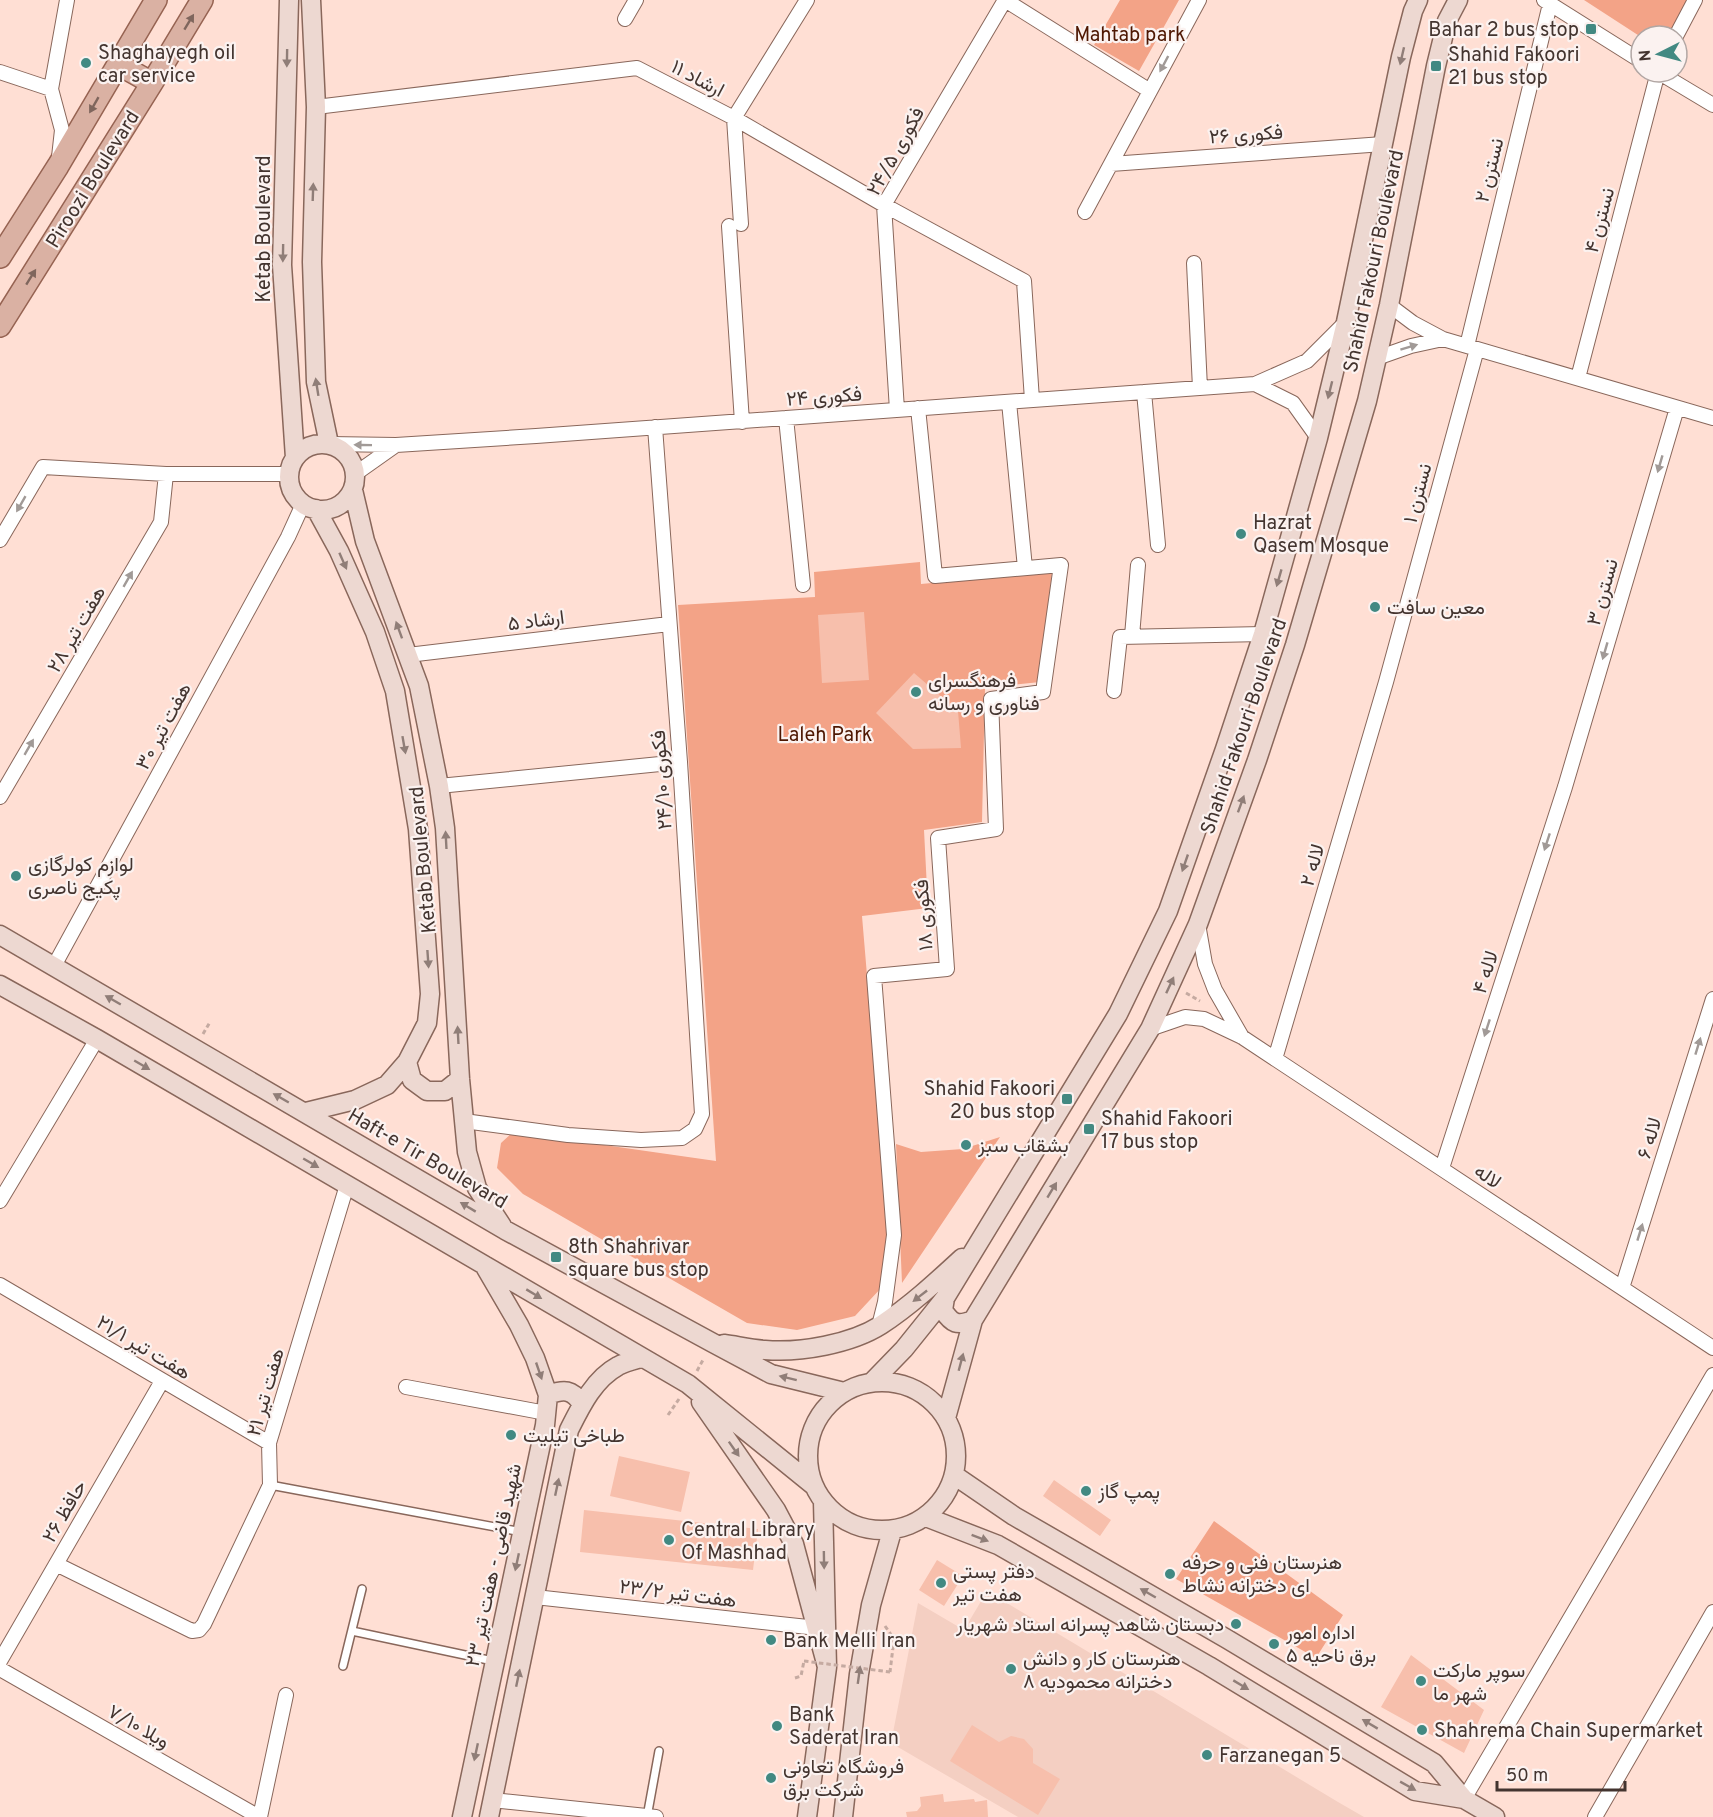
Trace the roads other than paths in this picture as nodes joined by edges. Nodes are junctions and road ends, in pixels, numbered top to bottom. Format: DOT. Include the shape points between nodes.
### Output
graph roads {
  1 [pos="67,0"];
  2 [pos="156,0"];
  3 [pos="202,0"];
  4 [pos="289,0"];
  5 [pos="311,0"];
  6 [pos="636,0"];
  7 [pos="807,0"];
  8 [pos="1005,0"];
  9 [pos="1198,0"];
  10 [pos="1418,0"];
  11 [pos="1458,0"];
  12 [pos="1695,0"];
  13 [pos="1547,2"];
  14 [pos="625,19"];
  15 [pos="1682,24"];
  16 [pos="1629,54"];
  17 [pos="118,64"];
  18 [pos="0,72"];
  19 [pos="152,83"];
  20 [pos="1655,84"];
  21 [pos="1678,84"];
  22 [pos="51,89"];
  23 [pos="1150,91"];
  24 [pos="1713,105"];
  25 [pos="316,107"];
  26 [pos="734,118"];
  27 [pos="1383,144"];
  28 [pos="1111,164"];
  29 [pos="58,166"];
  30 [pos="884,205"];
  31 [pos="1085,212"];
  32 [pos="0,257"];
  33 [pos="1194,262"];
  34 [pos="1389,305"];
  35 [pos="1346,322"];
  36 [pos="0,326"];
  37 [pos="1443,339"];
  38 [pos="1472,347"];
  39 [pos="1377,358"];
  40 [pos="1578,378"];
  41 [pos="1255,384"];
  42 [pos="1200,388"];
  43 [pos="1144,392"];
  44 [pos="1032,400"];
  45 [pos="1009,402"];
  46 [pos="918,408"];
  47 [pos="1677,408"];
  48 [pos="897,410"];
  49 [pos="786,418"];
  50 [pos="1713,418"];
  51 [pos="742,422"];
  52 [pos="655,427"];
  53 [pos="1318,438"];
  54 [pos="329,444"];
  55 [pos="396,445"];
  56 [pos="292,466"];
  57 [pos="165,474"];
  58 [pos="354,482"];
  59 [pos="309,506"];
  60 [pos="0,540"];
  61 [pos="1158,545"];
  62 [pos="1138,565"];
  63 [pos="1025,568"];
  64 [pos="803,585"];
  65 [pos="669,624"];
  66 [pos="1263,633"];
  67 [pos="1126,636"];
  68 [pos="408,655"];
  69 [pos="1386,682"];
  70 [pos="1114,691"];
  71 [pos="680,762"];
  72 [pos="439,786"];
  73 [pos="1565,787"];
  74 [pos="0,797"];
  75 [pos="1198,924"];
  76 [pos="0,935"];
  77 [pos="54,966"];
  78 [pos="0,985"];
  79 [pos="1713,999"];
  80 [pos="1150,1029"];
  81 [pos="1242,1037"];
  82 [pos="97,1039"];
  83 [pos="1275,1059"];
  84 [pos="407,1062"];
  85 [pos="460,1079"];
  86 [pos="306,1112"];
  87 [pos="464,1121"];
  88 [pos="1442,1168"];
  89 [pos="347,1185"];
  90 [pos="0,1201"];
  91 [pos="505,1230"];
  92 [pos="979,1243"];
  93 [pos="483,1264"];
  94 [pos="0,1285"];
  95 [pos="1622,1288"];
  96 [pos="945,1298"];
  97 [pos="973,1320"];
  98 [pos="879,1326"];
  99 [pos="713,1343"];
  100 [pos="1713,1348"];
  101 [pos="641,1358"];
  102 [pos="1713,1375"];
  103 [pos="162,1381"];
  104 [pos="872,1382"];
  105 [pos="688,1384"];
  106 [pos="406,1387"];
  107 [pos="844,1392"];
  108 [pos="547,1404"];
  109 [pos="582,1404"];
  110 [pos="946,1418"];
  111 [pos="268,1443"];
  112 [pos="954,1475"];
  113 [pos="270,1485"];
  114 [pos="813,1485"];
  115 [pos="823,1502"];
  116 [pos="926,1517"];
  117 [pos="892,1530"];
  118 [pos="523,1532"];
  119 [pos="56,1564"];
  120 [pos="362,1589"];
  121 [pos="535,1597"];
  122 [pos="1709,1618"];
  123 [pos="817,1628"];
  124 [pos="352,1631"];
  125 [pos="1227,1639"];
  126 [pos="0,1661"];
  127 [pos="495,1662"];
  128 [pos="343,1666"];
  129 [pos="1209,1666"];
  130 [pos="827,1667"];
  131 [pos="0,1670"];
  132 [pos="286,1695"];
  133 [pos="659,1751"];
  134 [pos="491,1808"];
  135 [pos="1472,1808"];
  136 [pos="260,1817"];
  137 [pos="462,1817"];
  138 [pos="647,1817"];
  139 [pos="656,1817"];
  140 [pos="807,1817"];
  141 [pos="843,1817"];
  142 [pos="1495,1817"];
  143 [pos="1595,1817"];
  1 -- 22 [label="street"];
  2 -- 17 [label="main road, Piroozi Boulevard"];
  19 -- 3 [label="main road, Piroozi Boulevard, one-way"];
  4 -- 56 [label="main road, Ketab Boulevard, one-way" via="282,265"];
  5 -- 25 [label="main road"];
  6 -- 14 [label="street"];
  7 -- 26 [label="street"];
  8 -- 23 [label="street"];
  8 -- 30 [label="street, فکوری ۲۴/۵"];
  9 -- 23 [label="street, one-way"];
  10 -- 27 [label="main road, Shahid Fakouri Boulevard, one-way" via="1401,57"];
  11 -- 34 [label="main road, Shahid Fakouri Boulevard" via="1447,21 1436,66"];
  12 -- 15 [label="street"];
  13 -- 16 [label="street"];
  13 -- 38 [label="street, نسترن ۲"];
  17 -- 19 [label="main road"];
  17 -- 29 [label="main road, Piroozi Boulevard, one-way"];
  18 -- 22 [label="street"];
  36 -- 19 [label="main road, Piroozi Boulevard, one-way"];
  20 -- 40 [label="street, نسترن ۴"];
  21 -- 24 [label="street"];
  22 -- 29 [label="street" via="62,130"];
  23 -- 28 [label="street"];
  25 -- 26 [label="street, ارشاد ۱۱" via="637,68"];
  54 -- 25 [label="main road, one-way" via="315,360 312,262"];
  26 -- 30 [label="street, ارشاد ۱۱"];
  26 -- 51 [label="street"];
  27 -- 28 [label="street, فکوری ۲۶"];
  27 -- 35 [label="main road, Shahid Fakouri Boulevard"];
  28 -- 31 [label="street"];
  29 -- 32 [label="main road, Piroozi Boulevard"];
  30 -- 44 [label="street, ارشاد ۱۱" via="1024,281"];
  30 -- 48 [label="street, فکوری ۲۴/۵"];
  33 -- 42 [label="street"];
  34 -- 37 [label="street"];
  34 -- 39 [label="main road, Shahid Fakouri Boulevard"];
  35 -- 41 [label="street" via="1307,360"];
  35 -- 53 [label="main road, Shahid Fakouri Boulevard, one-way"];
  37 -- 38 [label="street"];
  39 -- 37 [label="street, one-way"];
  38 -- 40 [label="street"];
  38 -- 69 [label="street, نسترن ۱"];
  75 -- 39 [label="main road, Shahid Fakouri Boulevard, one-way" via="1295,645"];
  40 -- 47 [label="street"];
  41 -- 42 [label="street, فکوری ۲۴"];
  41 -- 53 [label="street" via="1293,403"];
  42 -- 43 [label="street, فکوری ۲۴"];
  43 -- 44 [label="street, فکوری ۲۴"];
  43 -- 61 [label="street"];
  44 -- 45 [label="street, فکوری ۲۴"];
  45 -- 46 [label="street, فکوری ۲۴"];
  45 -- 63 [label="street"];
  46 -- 48 [label="street, فکوری ۲۴"];
  46 -- 63 [label="street" via="934,576"];
  47 -- 50 [label="street"];
  47 -- 73 [label="street, نسترن ۳, one-way"];
  48 -- 49 [label="street, فکوری ۲۴"];
  49 -- 51 [label="street, فکوری ۲۴"];
  49 -- 64 [label="street"];
  51 -- 52 [label="street, فکوری ۲۴"];
  52 -- 55 [label="street, فکوری ۲۴"];
  52 -- 65 [label="street, فکوری ۲۴/۱۰"];
  53 -- 66 [label="main road, Shahid Fakouri Boulevard, one-way"];
  55 -- 54 [label="street, فکوری ۲۴, one-way"];
  54 -- 56 [label="main road" via="304,449"];
  54 -- 58 [label="main road" via="350,459"];
  55 -- 58 [label="street"];
  56 -- 57 [label="street"];
  56 -- 59 [label="main road" via="290,485 295,496"];
  57 -- 60 [label="street, one-way" via="43,467"];
  74 -- 57 [label="street, هفت تیر ۲۸, one-way" via="161,522"];
  58 -- 59 [label="main road" via="344,502 331,509"];
  68 -- 58 [label="main road, Ketab Boulevard, one-way" via="365,541"];
  59 -- 77 [label="street, هفت تیر ۳۰" via="282,547"];
  59 -- 84 [label="main road, Ketab Boulevard, one-way" via="339,551 371,622 394,691 418,829 430,994 427,1023"];
  62 -- 67 [label="street"];
  63 -- 98 [label="street, فکوری ١٨" via="1061,565 1043,692 991,699 996,829 938,838 947,969 874,976 894,1236"];
  65 -- 68 [label="street, ارشاد ۵"];
  65 -- 71 [label="street, فکوری ۲۴/۱۰"];
  66 -- 67 [label="street"];
  66 -- 92 [label="main road, Shahid Fakouri Boulevard, one-way" via="1164,920 1118,1014"];
  67 -- 70 [label="street"];
  68 -- 72 [label="main road, Ketab Boulevard" via="419,686"];
  69 -- 83 [label="street, لاله ۲"];
  71 -- 72 [label="street"];
  71 -- 87 [label="street, فکوری ۲۴/۱۰" via="702,1114 695,1129 682,1138 641,1140"];
  85 -- 72 [label="main road, Ketab Boulevard, one-way"];
  73 -- 88 [label="street, لاله ۴, one-way"];
  80 -- 75 [label="main road, Shahid Fakouri Boulevard, one-way"];
  75 -- 81 [label="street, لاله" via="1205,964 1215,990"];
  76 -- 77 [label="main road, Haft-e Tir Boulevard"];
  86 -- 77 [label="main road, Haft-e Tir Boulevard, one-way"];
  78 -- 82 [label="main road"];
  95 -- 79 [label="street, لاله ۶, one-way"];
  80 -- 81 [label="street, لاله" via="1185,1017 1204,1019"];
  97 -- 80 [label="main road, Shahid Fakouri Boulevard, one-way"];
  81 -- 83 [label="street, لاله"];
  82 -- 89 [label="main road, one-way"];
  82 -- 90 [label="street"];
  83 -- 88 [label="street, لاله"];
  84 -- 85 [label="main road" via="412,1080 427,1091 445,1091"];
  84 -- 86 [label="main road, Ketab Boulevard" via="387,1084 355,1100"];
  85 -- 87 [label="main road, Ketab Boulevard"];
  91 -- 86 [label="main road, Haft-e Tir Boulevard, one-way"];
  87 -- 91 [label="main road, Ketab Boulevard" via="477,1188"];
  88 -- 95 [label="street, لاله"];
  89 -- 93 [label="main road"];
  89 -- 111 [label="street, هفت تیر ۲۱"];
  91 -- 99 [label="main road, Haft-e Tir Boulevard"];
  92 -- 96 [label="main road, Shahid Fakouri Boulevard"];
  92 -- 98 [label="main road, one-way" via="925,1292"];
  93 -- 101 [label="main road, one-way"];
  93 -- 108 [label="main road, شهید قاضی - هفت تیر ۲۳, one-way" via="535,1358"];
  94 -- 103 [label="street, هفت تیر ۲۱/۱"];
  95 -- 100 [label="street, لاله"];
  96 -- 97 [label="main road" via="943,1310 950,1320 961,1324"];
  96 -- 104 [label="main road, Shahid Fakouri Boulevard" via="904,1350"];
  110 -- 97 [label="main road, Shahid Fakouri Boulevard, one-way"];
  98 -- 99 [label="main road" via="845,1341 808,1349 767,1350"];
  107 -- 99 [label="main road, Haft-e Tir Boulevard, one-way" via="771,1374"];
  101 -- 105 [label="main road"];
  101 -- 109 [label="main road" via="619,1365 604,1376"];
  102 -- 135 [label="street" via="1596,1574"];
  103 -- 111 [label="street, هفت تیر ۲۱/۱"];
  103 -- 119 [label="street, حافظ ۲۶"];
  104 -- 107 [label="main road"];
  104 -- 110 [label="main road" via="894,1382 915,1389 933,1401"];
  105 -- 114 [label="main road"];
  105 -- 123 [label="main road, one-way" via="776,1510 794,1544"];
  106 -- 108 [label="street"];
  107 -- 114 [label="main road" via="827,1405 815,1423 808,1444"];
  108 -- 109 [label="main road" via="558,1391 567,1391"];
  108 -- 118 [label="main road, شهید قاضی - هفت تیر ۲۳"];
  121 -- 109 [label="main road, one-way" via="569,1430"];
  110 -- 112 [label="main road" via="957,1456"];
  111 -- 113 [label="street, هفت تیر ۲۱"];
  112 -- 116 [label="main road" via="948,1491"];
  125 -- 112 [label="main road, one-way" via="1014,1516"];
  113 -- 118 [label="lane"];
  113 -- 119 [label="street, هفت تیر ۲۱" via="199,1630 192,1631"];
  114 -- 115 [label="main road"];
  115 -- 117 [label="main road" via="853,1525"];
  115 -- 130 [label="main road, one-way"];
  116 -- 117 [label="main road"];
  116 -- 129 [label="main road, one-way" via="998,1545"];
  141 -- 117 [label="main road, one-way" via="863,1651"];
  118 -- 127 [label="main road, شهید قاضی - هفت تیر ۲۳, one-way"];
  119 -- 126 [label="street, حافظ ۲۶"];
  120 -- 124 [label="lane"];
  121 -- 123 [label="street, هفت تیر ۲۳/۲"];
  134 -- 121 [label="main road, one-way"];
  122 -- 143 [label="street"];
  123 -- 130 [label="main road"];
  124 -- 127 [label="lane"];
  124 -- 128 [label="lane"];
  125 -- 129 [label="main road"];
  135 -- 125 [label="main road, one-way" via="1434,1763"];
  127 -- 137 [label="main road, شهید قاضی - هفت تیر ۲۳, one-way"];
  129 -- 135 [label="main road, one-way" via="1415,1791"];
  130 -- 140 [label="main road"];
  131 -- 136 [label="street, ویلا ۷/۱۰"];
  132 -- 136 [label="street"];
  133 -- 138 [label="lane"];
  134 -- 138 [label="street"];
  135 -- 142 [label="main road"];
  138 -- 139 [label="street"];
}
